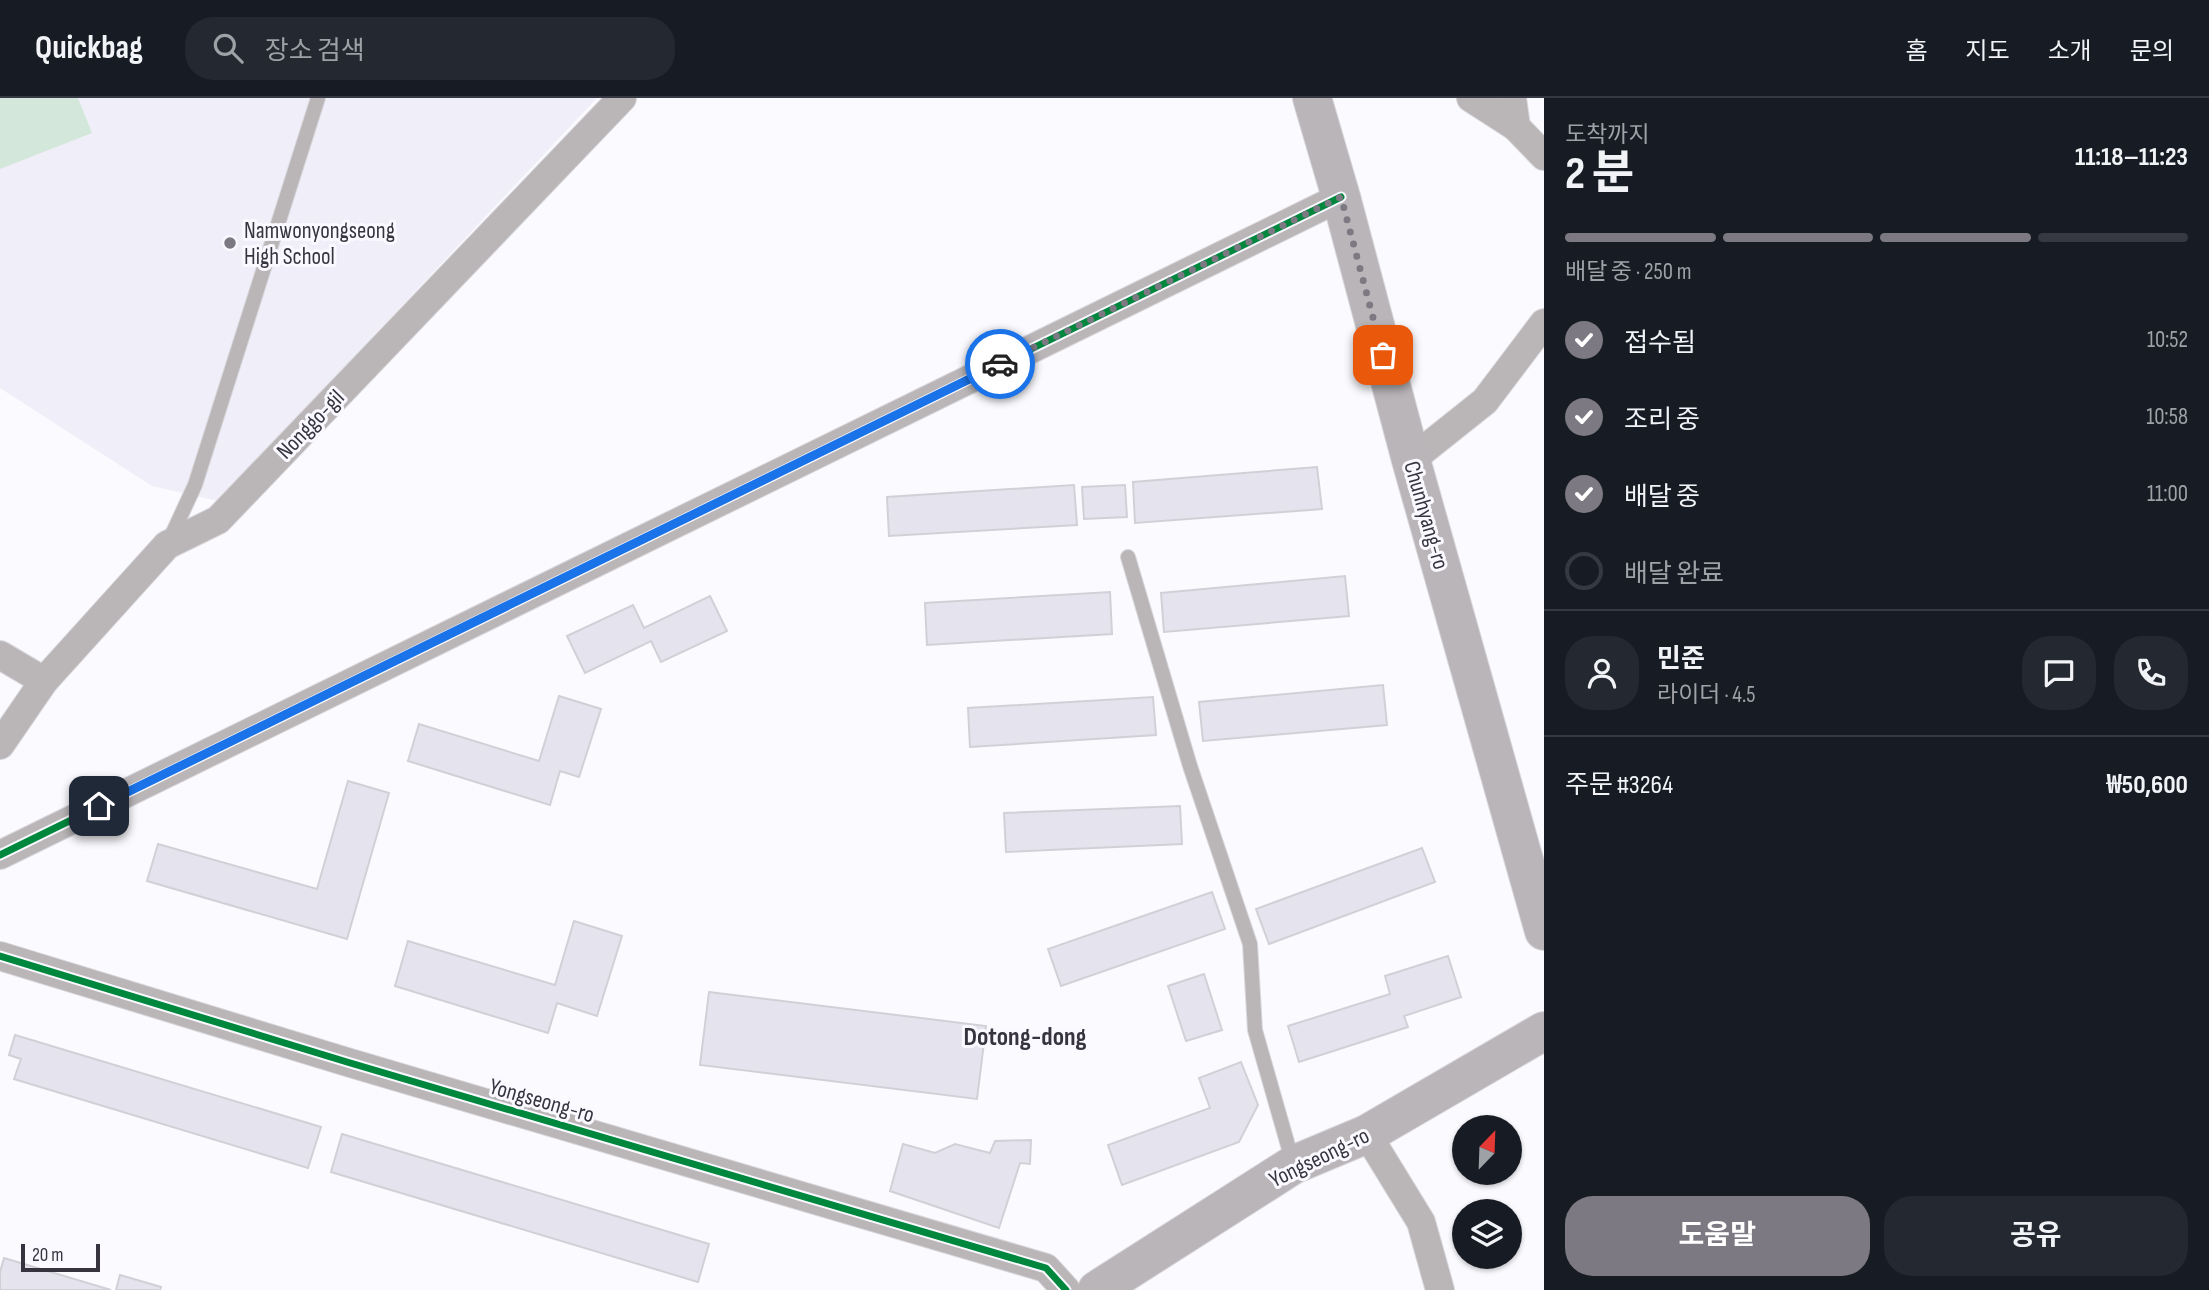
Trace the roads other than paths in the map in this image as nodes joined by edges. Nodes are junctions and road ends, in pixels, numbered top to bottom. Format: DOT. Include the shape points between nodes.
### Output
graph roads {
  1 [pos="317,98"];
  2 [pos="622,98"];
  3 [pos="1312,98"];
  4 [pos="1471,98"];
  5 [pos="1511,98"];
  6 [pos="1516,127"];
  7 [pos="1544,156"];
  8 [pos="1341,197"];
  9 [pos="1544,323"];
  10 [pos="1411,460"];
  11 [pos="167,545"];
  12 [pos="1128,557"];
  13 [pos="0,655"];
  14 [pos="44,681"];
  15 [pos="0,745"];
  16 [pos="0,855"];
  17 [pos="1544,931"];
  18 [pos="0,956"];
  19 [pos="1544,1031"];
  20 [pos="1367,1134"];
  21 [pos="1293,1165"];
  22 [pos="1436,1288"];
  23 [pos="1066,1290"];
  24 [pos="1097,1290"];
  1 -- 11 [label="lane" via="195,485"];
  2 -- 11 [label="street, Nonggo-gil" via="218,520"];
  3 -- 8 [label="street, Chunhyang-ro"];
  4 -- 6 [label="street"];
  5 -- 6 [label="street"];
  6 -- 7 [label="street"];
  8 -- 10 [label="street, Chunhyang-ro"];
  8 -- 16 [label="street"];
  9 -- 10 [label="street" via="1485,401"];
  10 -- 17 [label="street, Chunhyang-ro"];
  11 -- 14 [label="street, Nonggo-gil"];
  12 -- 21 [label="lane" via="1250,944 1255,1030"];
  13 -- 14 [label="street"];
  14 -- 15 [label="street, Nonggo-gil"];
  18 -- 23 [label="street, Yongseong-ro" via="1046,1268"];
  19 -- 20 [label="street, Yongseong-ro"];
  20 -- 21 [label="street, Yongseong-ro"];
  20 -- 22 [label="street" via="1421,1222"];
  21 -- 24 [label="street, Yongseong-ro"];
}
